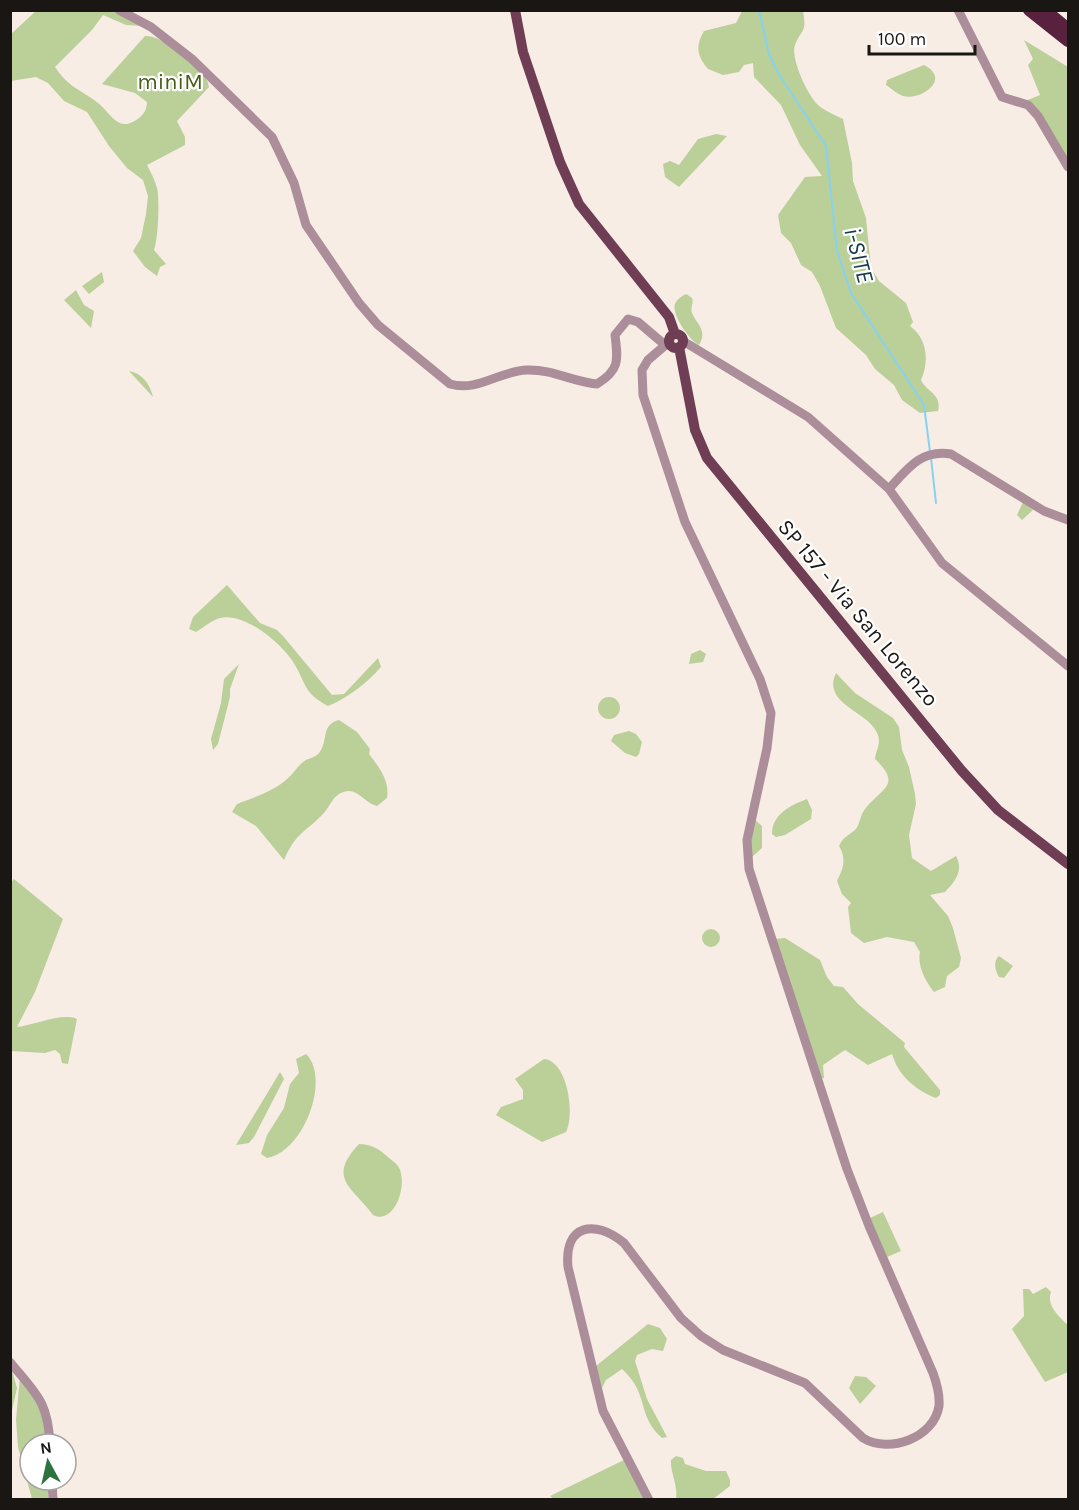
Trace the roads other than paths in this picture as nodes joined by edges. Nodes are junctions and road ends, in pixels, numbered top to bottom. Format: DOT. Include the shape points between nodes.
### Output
graph roads {
  1 [pos="119,10"];
  2 [pos="515,10"];
  3 [pos="958,10"];
  4 [pos="1029,10"];
  5 [pos="1045,10"];
  6 [pos="1068,29"];
  7 [pos="1068,41"];
  8 [pos="1068,167"];
  9 [pos="674,342"];
  10 [pos="889,489"];
  11 [pos="1068,520"];
  12 [pos="1068,666"];
  13 [pos="1068,864"];
  14 [pos="10,1362"];
  15 [pos="49,1432"];
  16 [pos="649,1500"];
  1 -- 9 [label="street" via="151,27 192,59 272,137 294,183 306,225 359,303 378,325 450,384 474,386 527,370 597,384 611,376 615,368 615,335 628,319"];
  2 -- 9 [label="main road, SP 157 - Via San Lorenzo" via="523,52 560,162 579,204 669,317"];
  3 -- 8 [label="street" via="1002,97 1028,105"];
  4 -- 7 [label="highway"];
  5 -- 6 [label="highway"];
  9 -- 10 [label="street" via="808,417"];
  9 -- 13 [label="main road, SP 157 - Via San Lorenzo" via="695,430 707,458 998,810"];
  9 -- 16 [label="street" via="648,360 642,370 645,403 685,522 760,679 771,713 749,827 748,869 847,1169 933,1373 939,1406 934,1419 909,1440 891,1446 874,1445 805,1383 723,1350 701,1336 681,1318 614,1234 593,1228 582,1231 574,1235 569,1246 568,1267 603,1411"];
  10 -- 11 [label="street" via="917,459 942,452 1044,511"];
  10 -- 12 [label="street" via="942,563"];
  14 -- 15 [label="street" via="38,1395 46,1410"];
}
